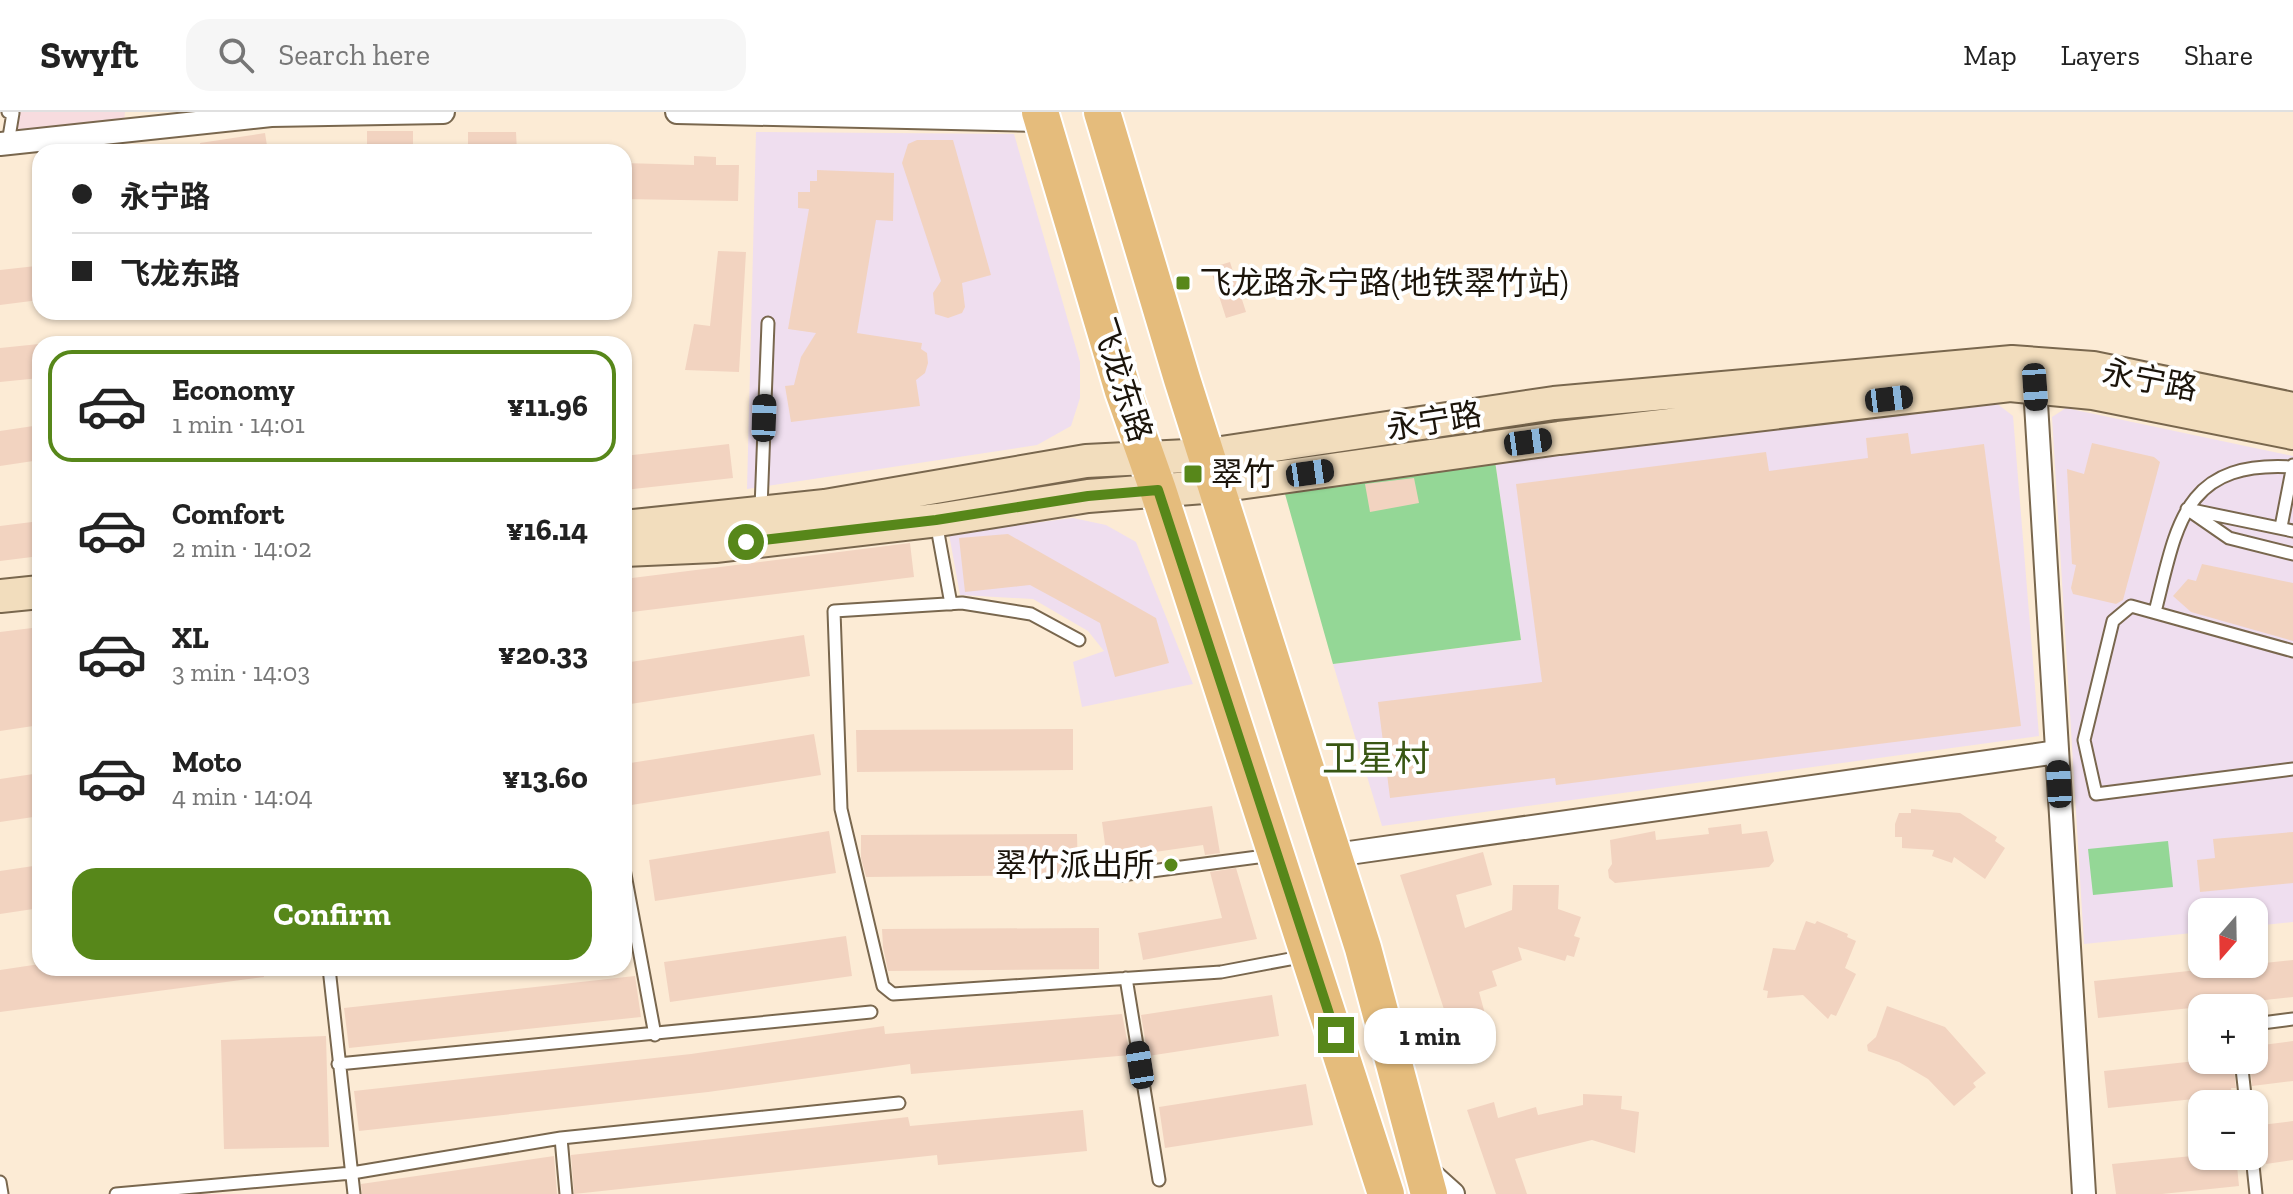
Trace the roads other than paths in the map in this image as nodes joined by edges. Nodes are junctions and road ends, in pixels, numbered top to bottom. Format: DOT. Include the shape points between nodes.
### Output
graph roads {
  1 [pos="8,112"];
  2 [pos="443,112"];
  3 [pos="677,112"];
  4 [pos="1102,112"];
  5 [pos="282,113"];
  6 [pos="854,114"];
  7 [pos="1042,116"];
  8 [pos="4,143"];
  9 [pos="768,323"];
  10 [pos="2035,387"];
  11 [pos="2293,409"];
  12 [pos="2293,433"];
  13 [pos="2293,466"];
  14 [pos="1212,470"];
  15 [pos="1152,474"];
  16 [pos="2187,509"];
  17 [pos="761,513"];
  18 [pos="936,520"];
  19 [pos="632,526"];
  20 [pos="2287,529"];
  21 [pos="632,550"];
  22 [pos="2293,554"];
  23 [pos="32,593"];
  24 [pos="0,596"];
  25 [pos="951,604"];
  26 [pos="2155,612"];
  27 [pos="1079,640"];
  28 [pos="2293,651"];
  29 [pos="2057,752"];
  30 [pos="2293,769"];
  31 [pos="1277,855"];
  32 [pos="1335,855"];
  33 [pos="1121,875"];
  34 [pos="632,912"];
  35 [pos="1310,955"];
  36 [pos="330,976"];
  37 [pos="1126,978"];
  38 [pos="871,1012"];
  39 [pos="2293,1019"];
  40 [pos="2268,1022"];
  41 [pos="655,1035"];
  42 [pos="338,1064"];
  43 [pos="899,1103"];
  44 [pos="561,1138"];
  45 [pos="2253,1170"];
  46 [pos="352,1173"];
  47 [pos="1424,1179"];
  48 [pos="1159,1180"];
  49 [pos="0,1182"];
  50 [pos="2,1194"];
  51 [pos="116,1194"];
  52 [pos="354,1194"];
  53 [pos="566,1194"];
  54 [pos="1386,1194"];
  55 [pos="1453,1194"];
  56 [pos="2084,1194"];
  57 [pos="2256,1194"];
  1 -- 8 [label="lane" via="13,113"];
  2 -- 5 [label="street"];
  3 -- 6 [label="street"];
  4 -- 14 [label="main road, 飞龙东路"];
  5 -- 8 [label="street"];
  6 -- 7 [label="street"];
  7 -- 15 [label="main road, 飞龙东路"];
  9 -- 17 [label="lane"];
  10 -- 12 [label="main road, 永宁路" via="2093,393"];
  10 -- 14 [label="main road, 永宁路" via="2010,385 1574,436"];
  10 -- 29 [label="street"];
  11 -- 14 [label="main road, 永宁路" via="2093,368 2012,362 1554,403"];
  13 -- 16 [label="lane" via="2256,465 2217,478"];
  13 -- 20 [label="lane"];
  14 -- 15 [label="main road, 永宁路"];
  14 -- 32 [label="main road, 飞龙东路"];
  15 -- 17 [label="main road, 永宁路" via="1086,461"];
  15 -- 18 [label="main road, 永宁路" via="1088,496"];
  15 -- 31 [label="main road, 飞龙东路"];
  16 -- 20 [label="lane"];
  16 -- 22 [label="lane" via="2229,538"];
  16 -- 26 [label="lane" via="2175,531"];
  17 -- 19 [label="main road, 永宁路"];
  18 -- 21 [label="main road, 永宁路" via="715,546"];
  18 -- 25 [label="lane"];
  23 -- 24 [label="main road"];
  25 -- 27 [label="lane" via="1031,614"];
  25 -- 37 [label="lane" via="834,611 841,809 883,986 893,994"];
  26 -- 28 [label="lane"];
  26 -- 30 [label="lane" via="2131,606 2113,621 2084,740 2096,794"];
  29 -- 32 [label="street"];
  29 -- 56 [label="street"];
  31 -- 33 [label="lane"];
  31 -- 35 [label="main road, 飞龙东路"];
  32 -- 47 [label="main road, 飞龙东路"];
  34 -- 41 [label="lane"];
  35 -- 37 [label="lane" via="1221,972"];
  35 -- 54 [label="main road, 飞龙东路"];
  36 -- 42 [label="lane"];
  37 -- 48 [label="lane"];
  38 -- 41 [label="lane"];
  39 -- 40 [label="lane"];
  41 -- 42 [label="lane"];
  42 -- 46 [label="lane"];
  43 -- 44 [label="lane"];
  44 -- 46 [label="lane"];
  44 -- 53 [label="lane"];
  45 -- 57 [label="lane"];
  46 -- 51 [label="lane"];
  46 -- 52 [label="lane"];
  47 -- 55 [label="street"];
  49 -- 50 [label="lane"];
}
